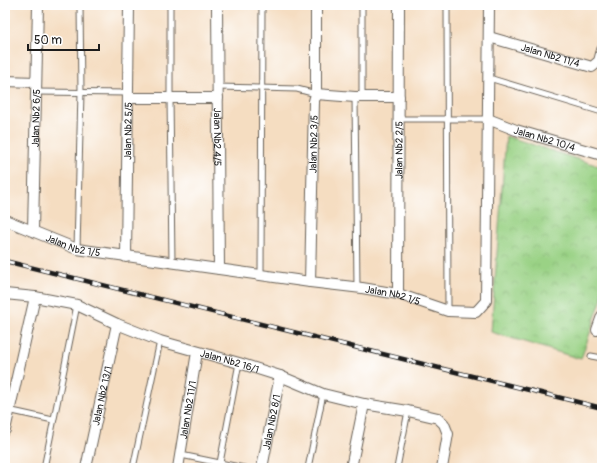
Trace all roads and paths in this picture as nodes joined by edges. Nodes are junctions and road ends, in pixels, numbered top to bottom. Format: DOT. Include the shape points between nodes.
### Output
graph roads {
  1 [pos="38,5"];
  2 [pos="80,5"];
  3 [pos="130,5"];
  4 [pos="170,5"];
  5 [pos="217,5"];
  6 [pos="262,5"];
  7 [pos="316,5"];
  8 [pos="362,5"];
  9 [pos="399,5"];
  10 [pos="447,5"];
  11 [pos="489,5"];
  12 [pos="489,37"];
  13 [pos="602,50"];
  14 [pos="488,78"];
  15 [pos="5,81"];
  16 [pos="36,87"];
  17 [pos="217,87"];
  18 [pos="262,88"];
  19 [pos="81,92"];
  20 [pos="316,94"];
  21 [pos="129,95"];
  22 [pos="170,97"];
  23 [pos="359,97"];
  24 [pos="398,97"];
  25 [pos="218,98"];
  26 [pos="602,112"];
  27 [pos="399,119"];
  28 [pos="447,119"];
  29 [pos="488,119"];
  30 [pos="602,156"];
  31 [pos="5,220"];
  32 [pos="33,230"];
  33 [pos="77,249"];
  34 [pos="126,257"];
  35 [pos="172,263"];
  36 [pos="219,269"];
  37 [pos="261,275"];
  38 [pos="310,282"];
  39 [pos="357,288"];
  40 [pos="5,294"];
  41 [pos="398,294"];
  42 [pos="35,297"];
  43 [pos="76,305"];
  44 [pos="448,311"];
  45 [pos="602,316"];
  46 [pos="117,324"];
  47 [pos="597,330"];
  48 [pos="160,341"];
  49 [pos="197,352"];
  50 [pos="592,356"];
  51 [pos="602,358"];
  52 [pos="239,363"];
  53 [pos="280,376"];
  54 [pos="323,394"];
  55 [pos="364,404"];
  56 [pos="7,410"];
  57 [pos="408,411"];
  58 [pos="53,420"];
  59 [pos="5,430"];
  60 [pos="181,455"];
  61 [pos="219,465"];
  62 [pos="44,468"];
  63 [pos="86,468"];
  64 [pos="134,468"];
  65 [pos="178,468"];
  66 [pos="244,468"];
  67 [pos="262,468"];
  68 [pos="308,468"];
  69 [pos="352,468"];
  70 [pos="397,468"];
  71 [pos="442,468"];
  1 -- 16 [label="street, Jalan Nb2 6/5"];
  2 -- 19 [label="lane"];
  3 -- 21 [label="street, Jalan Nb2 5/5"];
  4 -- 22 [label="lane"];
  5 -- 17 [label="street, Jalan Nb2 4/5"];
  6 -- 18 [label="lane"];
  7 -- 20 [label="street, Jalan Nb2 3/5"];
  8 -- 23 [label="lane"];
  9 -- 24 [label="street, Jalan Nb2 2/5"];
  10 -- 28 [label="lane"];
  11 -- 12 [label="street, Jalan Nb2 1/5"];
  12 -- 13 [label="street, Jalan Nb2 11/4" via="592,67 599,61"];
  12 -- 14 [label="street, Jalan Nb2 1/5"];
  14 -- 26 [label="lane"];
  14 -- 29 [label="street, Jalan Nb2 1/5"];
  15 -- 16 [label="street"];
  16 -- 19 [label="lane"];
  16 -- 32 [label="street, Jalan Nb2 6/5"];
  17 -- 18 [label="lane"];
  17 -- 25 [label="street, Jalan Nb2 4/5"];
  18 -- 20 [label="lane" via="297,89"];
  18 -- 37 [label="lane"];
  19 -- 21 [label="lane"];
  19 -- 33 [label="lane"];
  20 -- 23 [label="street"];
  20 -- 38 [label="street, Jalan Nb2 3/5"];
  21 -- 22 [label="street"];
  21 -- 34 [label="street, Jalan Nb2 5/5"];
  22 -- 25 [label="street"];
  22 -- 35 [label="lane"];
  23 -- 24 [label="street"];
  23 -- 39 [label="lane"];
  24 -- 27 [label="street, Jalan Nb2 2/5"];
  25 -- 36 [label="street, Jalan Nb2 4/5"];
  27 -- 28 [label="lane"];
  27 -- 41 [label="street, Jalan Nb2 2/5"];
  28 -- 29 [label="lane"];
  28 -- 44 [label="lane"];
  29 -- 30 [label="street, Jalan Nb2 10/4"];
  29 -- 44 [label="street, Jalan Nb2 1/5" via="486,301 476,312"];
  31 -- 32 [label="street, Jalan Nb2 1/5"];
  32 -- 33 [label="street, Jalan Nb2 1/5"];
  33 -- 34 [label="street, Jalan Nb2 1/5"];
  34 -- 35 [label="street, Jalan Nb2 1/5"];
  35 -- 36 [label="street, Jalan Nb2 1/5"];
  36 -- 37 [label="street, Jalan Nb2 1/5"];
  37 -- 38 [label="street, Jalan Nb2 1/5"];
  38 -- 39 [label="street, Jalan Nb2 1/5"];
  39 -- 41 [label="street, Jalan Nb2 1/5"];
  40 -- 42 [label="street, Jalan Nb2 16/1"];
  41 -- 44 [label="street, Jalan Nb2 1/5"];
  42 -- 43 [label="street, Jalan Nb2 16/1"];
  42 -- 56 [label="street"];
  43 -- 46 [label="street, Jalan Nb2 16/1"];
  43 -- 58 [label="lane"];
  45 -- 47 [label="street"];
  46 -- 48 [label="street, Jalan Nb2 16/1"];
  46 -- 63 [label="street, Jalan Nb2 13/1"];
  48 -- 49 [label="street, Jalan Nb2 16/1"];
  48 -- 64 [label="lane"];
  49 -- 52 [label="street, Jalan Nb2 16/1"];
  49 -- 60 [label="street, Jalan Nb2 11/1"];
  50 -- 51 [label="lane"];
  52 -- 53 [label="street, Jalan Nb2 16/1"];
  52 -- 61 [label="lane"];
  53 -- 54 [label="street, Jalan Nb2 16/1"];
  53 -- 67 [label="street, Jalan Nb2 8/1"];
  54 -- 55 [label="street, Jalan Nb2 16/1"];
  54 -- 68 [label="lane"];
  55 -- 57 [label="street, Jalan Nb2 16/1"];
  55 -- 69 [label="street"];
  56 -- 58 [label="lane"];
  56 -- 59 [label="street"];
  57 -- 70 [label="lane"];
  57 -- 71 [label="street, Jalan Nb2 16/1" via="438,418 444,424 448,434"];
  58 -- 62 [label="lane"];
  60 -- 61 [label="lane"];
  60 -- 65 [label="street, Jalan Nb2 11/1"];
  61 -- 66 [label="lane"];
}
